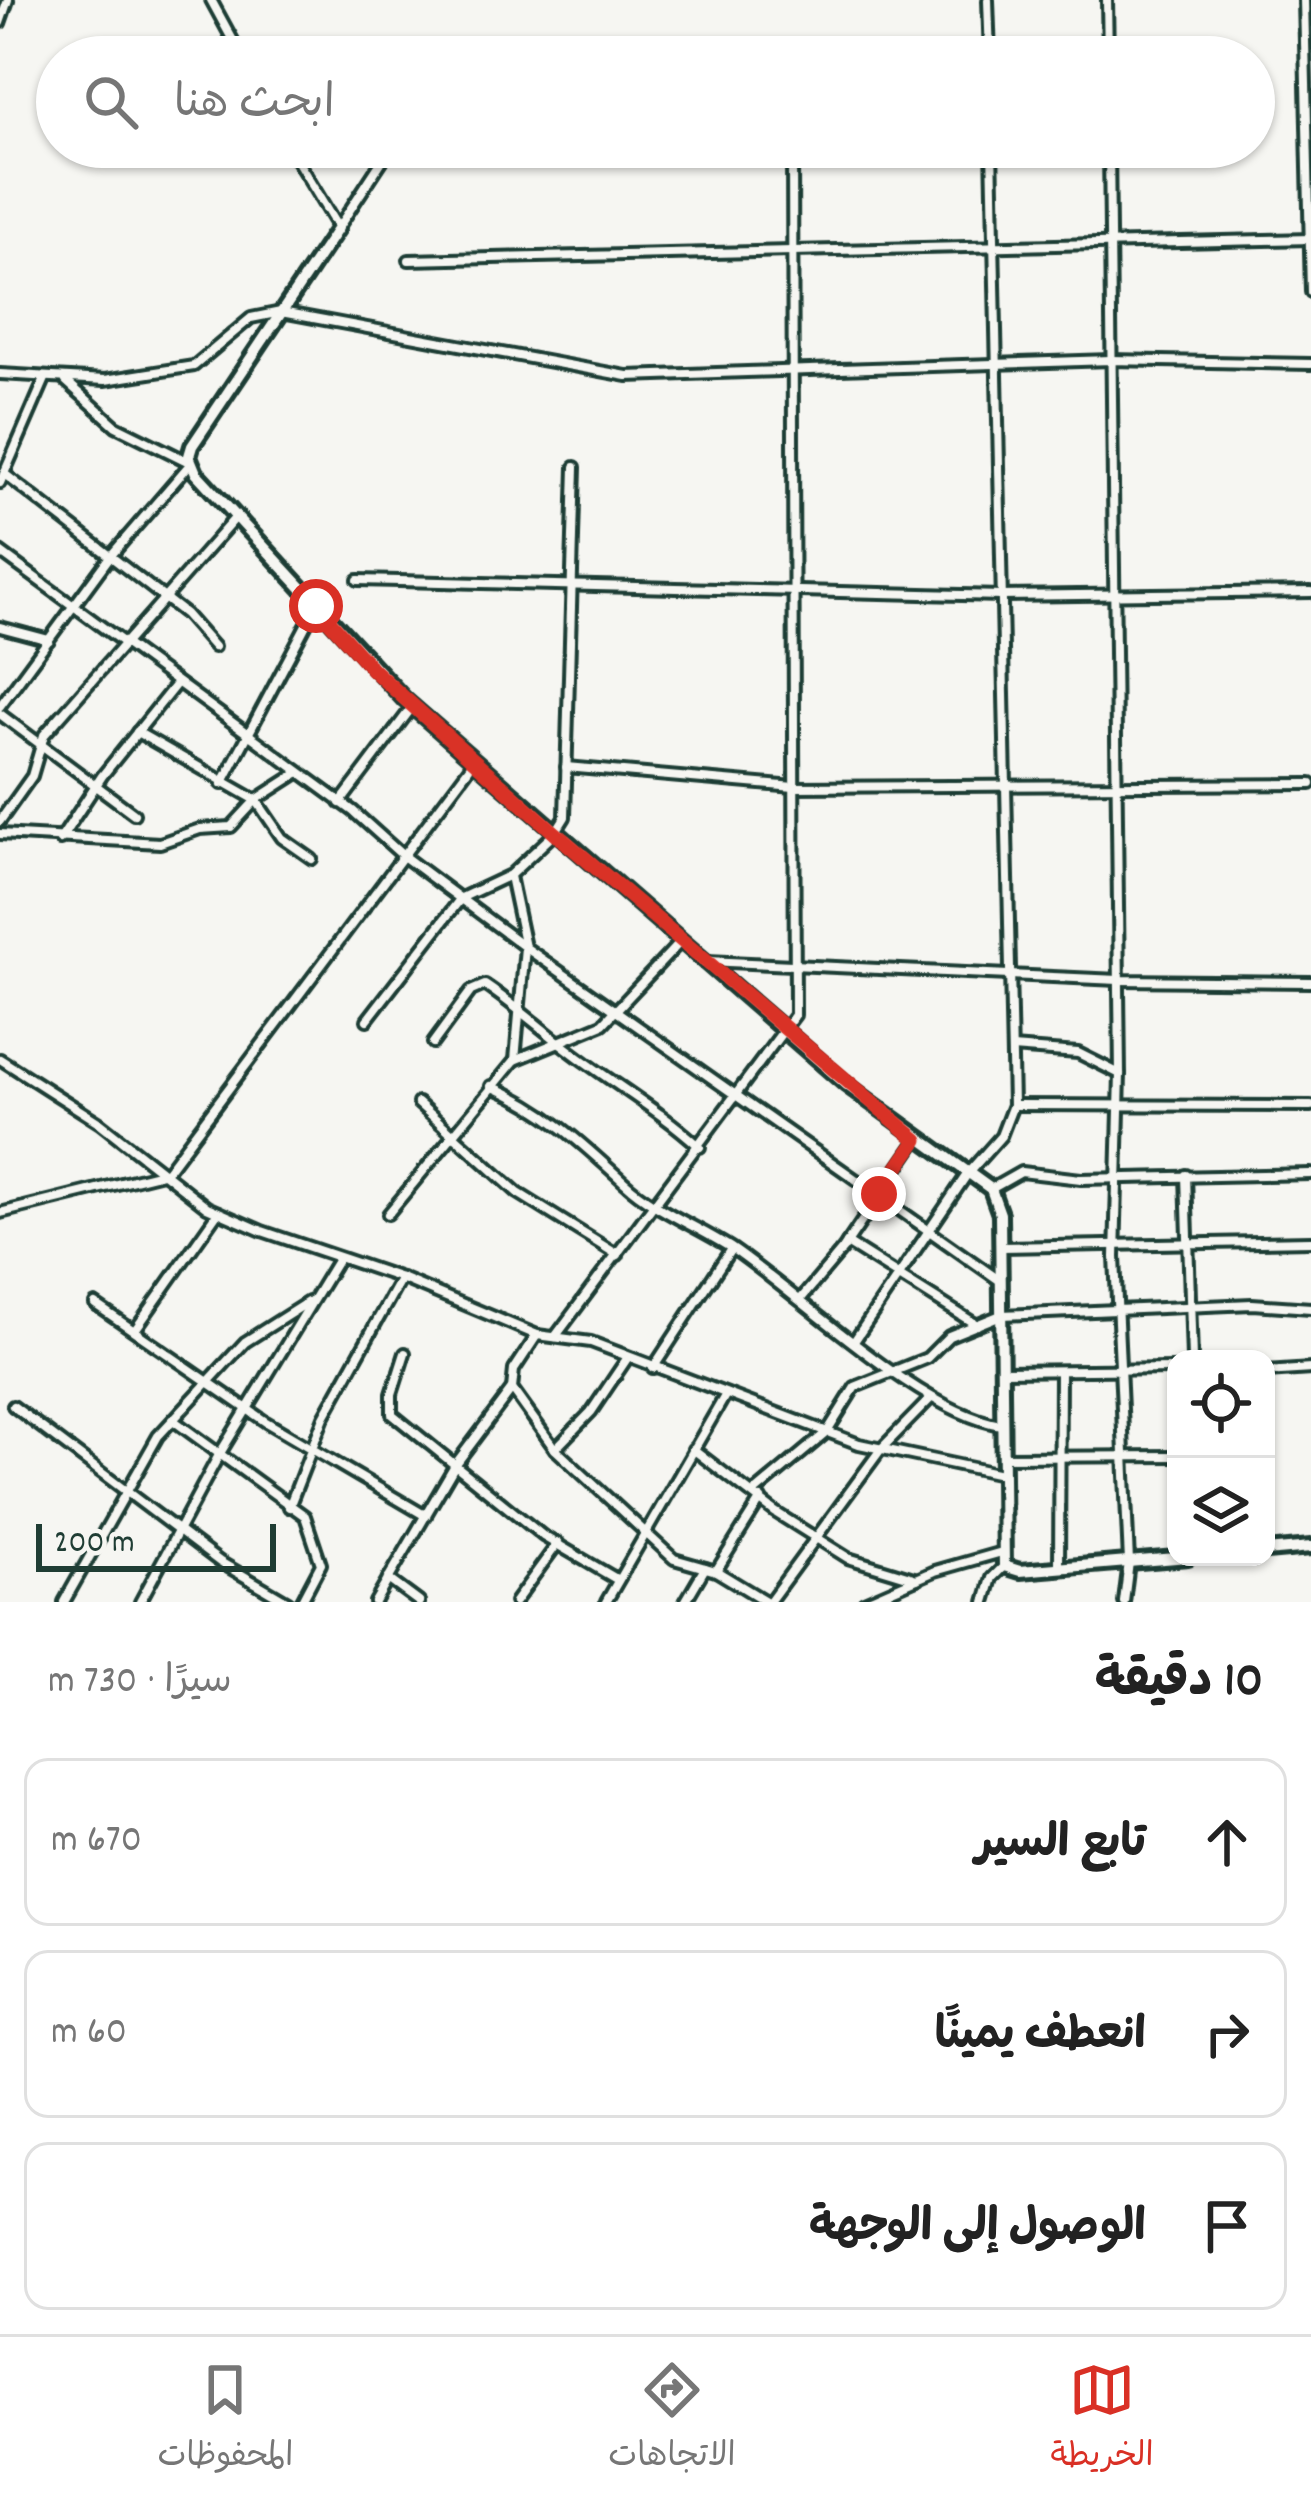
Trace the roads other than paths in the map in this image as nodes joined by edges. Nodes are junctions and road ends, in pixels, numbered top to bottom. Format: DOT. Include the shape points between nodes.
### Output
graph roads {
  1 [pos="8,0"];
  2 [pos="211,0"];
  3 [pos="988,0"];
  4 [pos="1107,0"];
  5 [pos="1304,0"];
  6 [pos="0,23"];
  7 [pos="231,36"];
  8 [pos="989,36"];
  9 [pos="1108,36"];
  10 [pos="302,168"];
  11 [pos="378,168"];
  12 [pos="792,168"];
  13 [pos="992,168"];
  14 [pos="1109,168"];
  15 [pos="338,228"];
  16 [pos="1310,239"];
  17 [pos="1110,244"];
  18 [pos="994,246"];
  19 [pos="792,251"];
  20 [pos="409,260"];
  21 [pos="1311,292"];
  22 [pos="281,312"];
  23 [pos="1112,360"];
  24 [pos="996,364"];
  25 [pos="1311,364"];
  26 [pos="793,370"];
  27 [pos="1,373"];
  28 [pos="45,379"];
  29 [pos="66,381"];
  30 [pos="190,463"];
  31 [pos="575,467"];
  32 [pos="4,480"];
  33 [pos="237,515"];
  34 [pos="0,552"];
  35 [pos="108,559"];
  36 [pos="358,580"];
  37 [pos="573,585"];
  38 [pos="794,591"];
  39 [pos="1311,592"];
  40 [pos="1114,594"];
  41 [pos="1002,596"];
  42 [pos="166,601"];
  43 [pos="316,606"];
  44 [pos="73,607"];
  45 [pos="0,627"];
  46 [pos="49,640"];
  47 [pos="127,646"];
  48 [pos="214,647"];
  49 [pos="176,684"];
  50 [pos="413,706"];
  51 [pos="0,710"];
  52 [pos="137,733"];
  53 [pos="248,737"];
  54 [pos="43,746"];
  55 [pos="476,759"];
  56 [pos="566,767"];
  57 [pos="298,773"];
  58 [pos="222,784"];
  59 [pos="1311,784"];
  60 [pos="1117,785"];
  61 [pos="1006,786"];
  62 [pos="95,787"];
  63 [pos="794,788"];
  64 [pos="0,791"];
  65 [pos="16,796"];
  66 [pos="256,800"];
  67 [pos="340,803"];
  68 [pos="134,814"];
  69 [pos="0,821"];
  70 [pos="555,833"];
  71 [pos="0,834"];
  72 [pos="60,840"];
  73 [pos="402,856"];
  74 [pos="312,859"];
  75 [pos="510,875"];
  76 [pos="461,898"];
  77 [pos="681,941"];
  78 [pos="525,947"];
  79 [pos="706,961"];
  80 [pos="795,965"];
  81 [pos="1010,975"];
  82 [pos="1119,980"];
  83 [pos="1311,982"];
  84 [pos="521,1009"];
  85 [pos="620,1011"];
  86 [pos="367,1020"];
  87 [pos="785,1033"];
  88 [pos="557,1040"];
  89 [pos="433,1043"];
  90 [pos="1012,1048"];
  91 [pos="0,1059"];
  92 [pos="515,1060"];
  93 [pos="1120,1074"];
  94 [pos="490,1086"];
  95 [pos="737,1096"];
  96 [pos="418,1103"];
  97 [pos="1013,1105"];
  98 [pos="1311,1106"];
  99 [pos="1119,1109"];
  100 [pos="452,1133"];
  101 [pos="917,1140"];
  102 [pos="700,1148"];
  103 [pos="166,1172"];
  104 [pos="968,1173"];
  105 [pos="1311,1174"];
  106 [pos="1186,1175"];
  107 [pos="1117,1177"];
  108 [pos="991,1190"];
  109 [pos="879,1194"];
  110 [pos="658,1204"];
  111 [pos="218,1212"];
  112 [pos="0,1214"];
  113 [pos="388,1214"];
  114 [pos="930,1233"];
  115 [pos="1311,1241"];
  116 [pos="847,1243"];
  117 [pos="1116,1244"];
  118 [pos="1187,1245"];
  119 [pos="1000,1247"];
  120 [pos="731,1249"];
  121 [pos="619,1255"];
  122 [pos="338,1259"];
  123 [pos="401,1278"];
  124 [pos="899,1278"];
  125 [pos="1001,1280"];
  126 [pos="800,1300"];
  127 [pos="309,1301"];
  128 [pos="95,1304"];
  129 [pos="1189,1307"];
  130 [pos="1311,1308"];
  131 [pos="1119,1309"];
  132 [pos="1001,1315"];
  133 [pos="976,1325"];
  134 [pos="135,1330"];
  135 [pos="537,1335"];
  136 [pos="555,1337"];
  137 [pos="855,1340"];
  138 [pos="1191,1350"];
  139 [pos="405,1352"];
  140 [pos="628,1357"];
  141 [pos="653,1368"];
  142 [pos="1311,1369"];
  143 [pos="896,1371"];
  144 [pos="1001,1371"];
  145 [pos="1060,1371"];
  146 [pos="1167,1371"];
  147 [pos="1275,1371"];
  148 [pos="1123,1374"];
  149 [pos="205,1379"];
  150 [pos="512,1389"];
  151 [pos="726,1394"];
  152 [pos="932,1398"];
  153 [pos="13,1406"];
  154 [pos="250,1411"];
  155 [pos="173,1420"];
  156 [pos="1001,1425"];
  157 [pos="827,1432"];
  158 [pos="312,1449"];
  159 [pos="555,1449"];
  160 [pos="693,1449"];
  161 [pos="881,1449"];
  162 [pos="219,1456"];
  163 [pos="1167,1456"];
  164 [pos="1001,1457"];
  165 [pos="1124,1457"];
  166 [pos="1059,1458"];
  167 [pos="455,1465"];
  168 [pos="1001,1474"];
  169 [pos="129,1491"];
  170 [pos="757,1496"];
  171 [pos="289,1507"];
  172 [pos="426,1516"];
  173 [pos="183,1531"];
  174 [pos="647,1532"];
  175 [pos="818,1539"];
  176 [pos="558,1543"];
  177 [pos="1311,1547"];
  178 [pos="1275,1550"];
  179 [pos="1002,1552"];
  180 [pos="1167,1559"];
  181 [pos="1129,1562"];
  182 [pos="1004,1566"];
  183 [pos="705,1568"];
  184 [pos="1060,1568"];
  185 [pos="716,1571"];
  186 [pos="917,1579"];
  187 [pos="388,1580"];
  188 [pos="618,1580"];
  189 [pos="64,1602"];
  190 [pos="140,1602"];
  191 [pos="288,1602"];
  192 [pos="301,1602"];
  193 [pos="375,1602"];
  194 [pos="419,1602"];
  195 [pos="515,1602"];
  196 [pos="606,1602"];
  197 [pos="685,1602"];
  198 [pos="768,1602"];
  199 [pos="864,1602"];
  200 [pos="986,1602"];
  201 [pos="1124,1602"];
  1 -- 6 [label="street"];
  2 -- 7 [label="street"];
  3 -- 8 [label="street"];
  4 -- 9 [label="street"];
  5 -- 16 [label="street"];
  10 -- 15 [label="street"];
  11 -- 15 [label="street"];
  12 -- 19 [label="street"];
  13 -- 18 [label="street"];
  14 -- 17 [label="street"];
  15 -- 22 [label="street"];
  16 -- 17 [label="street"];
  16 -- 21 [label="street"];
  17 -- 18 [label="street"];
  17 -- 23 [label="street"];
  18 -- 19 [label="street"];
  18 -- 24 [label="street"];
  19 -- 20 [label="street"];
  19 -- 26 [label="street"];
  22 -- 26 [label="street" via="627,376"];
  22 -- 29 [label="street" via="251,318 194,367"];
  22 -- 30 [label="street" via="192,446"];
  23 -- 24 [label="street"];
  23 -- 25 [label="street"];
  23 -- 40 [label="street"];
  24 -- 26 [label="street"];
  24 -- 41 [label="street"];
  26 -- 38 [label="street"];
  27 -- 28 [label="street"];
  28 -- 29 [label="street"];
  28 -- 32 [label="street"];
  29 -- 30 [label="street" via="116,426"];
  30 -- 33 [label="street"];
  30 -- 35 [label="street"];
  31 -- 37 [label="street"];
  32 -- 35 [label="street"];
  33 -- 42 [label="street"];
  33 -- 43 [label="street"];
  34 -- 44 [label="street"];
  35 -- 42 [label="street"];
  35 -- 44 [label="street"];
  36 -- 37 [label="street"];
  37 -- 38 [label="street"];
  37 -- 56 [label="street"];
  38 -- 41 [label="street"];
  38 -- 63 [label="street"];
  39 -- 40 [label="street"];
  40 -- 41 [label="street"];
  40 -- 60 [label="street"];
  41 -- 61 [label="street"];
  42 -- 47 [label="street"];
  42 -- 48 [label="street"];
  43 -- 50 [label="street"];
  43 -- 53 [label="street"];
  44 -- 46 [label="street"];
  44 -- 47 [label="street"];
  45 -- 46 [label="street"];
  46 -- 51 [label="street"];
  47 -- 49 [label="street"];
  47 -- 54 [label="street" via="44,735"];
  49 -- 52 [label="street"];
  49 -- 53 [label="street"];
  50 -- 55 [label="street"];
  50 -- 67 [label="street"];
  51 -- 54 [label="street"];
  52 -- 58 [label="street"];
  52 -- 62 [label="street"];
  53 -- 57 [label="street"];
  53 -- 58 [label="street"];
  54 -- 62 [label="street"];
  54 -- 65 [label="street"];
  55 -- 70 [label="street"];
  55 -- 73 [label="street"];
  56 -- 63 [label="street"];
  56 -- 70 [label="street" via="565,817"];
  57 -- 66 [label="street"];
  57 -- 67 [label="street"];
  58 -- 66 [label="street"];
  59 -- 60 [label="street"];
  60 -- 61 [label="street"];
  60 -- 82 [label="street"];
  61 -- 63 [label="street"];
  61 -- 81 [label="street"];
  62 -- 68 [label="street"];
  62 -- 72 [label="street"];
  63 -- 80 [label="street"];
  64 -- 65 [label="street"];
  65 -- 69 [label="street"];
  66 -- 72 [label="street" via="231,827 178,839"];
  66 -- 74 [label="street" via="282,838"];
  67 -- 73 [label="street"];
  70 -- 75 [label="street"];
  70 -- 77 [label="street"];
  71 -- 72 [label="street"];
  73 -- 76 [label="street"];
  73 -- 103 [label="street"];
  75 -- 76 [label="street"];
  75 -- 78 [label="street"];
  76 -- 78 [label="street"];
  76 -- 86 [label="street"];
  77 -- 79 [label="street"];
  77 -- 85 [label="street"];
  78 -- 84 [label="street"];
  78 -- 85 [label="street"];
  79 -- 80 [label="street"];
  79 -- 87 [label="street"];
  80 -- 81 [label="street"];
  80 -- 87 [label="street" via="795,1015"];
  81 -- 82 [label="street"];
  81 -- 90 [label="street"];
  82 -- 83 [label="street"];
  82 -- 93 [label="street"];
  84 -- 88 [label="street"];
  84 -- 89 [label="street" via="485,985 471,991"];
  84 -- 92 [label="street"];
  85 -- 88 [label="street"];
  85 -- 95 [label="street"];
  87 -- 95 [label="street"];
  87 -- 101 [label="street"];
  88 -- 92 [label="street"];
  88 -- 102 [label="street"];
  90 -- 93 [label="street" via="1078,1053"];
  90 -- 97 [label="street"];
  91 -- 103 [label="street"];
  92 -- 94 [label="street"];
  93 -- 99 [label="street"];
  94 -- 100 [label="street"];
  94 -- 110 [label="street" via="540,1110"];
  95 -- 102 [label="street"];
  95 -- 109 [label="street"];
  96 -- 100 [label="street"];
  97 -- 99 [label="street"];
  97 -- 104 [label="street" via="1001,1136"];
  98 -- 99 [label="street"];
  99 -- 107 [label="street"];
  100 -- 113 [label="street"];
  100 -- 121 [label="street" via="518,1192"];
  101 -- 104 [label="street"];
  101 -- 109 [label="street"];
  102 -- 110 [label="street"];
  103 -- 111 [label="street"];
  103 -- 112 [label="street"];
  104 -- 108 [label="street"];
  104 -- 114 [label="street"];
  105 -- 106 [label="street"];
  106 -- 107 [label="street"];
  106 -- 118 [label="street"];
  107 -- 108 [label="street" via="1022,1172"];
  107 -- 117 [label="street"];
  108 -- 119 [label="street"];
  109 -- 114 [label="street"];
  109 -- 116 [label="street"];
  110 -- 120 [label="street"];
  110 -- 121 [label="street"];
  111 -- 122 [label="street"];
  111 -- 134 [label="street"];
  114 -- 124 [label="street"];
  114 -- 125 [label="street"];
  115 -- 118 [label="street"];
  116 -- 124 [label="street"];
  116 -- 126 [label="street"];
  117 -- 118 [label="street"];
  117 -- 119 [label="street"];
  117 -- 131 [label="street"];
  118 -- 129 [label="street"];
  119 -- 125 [label="street"];
  120 -- 126 [label="street"];
  120 -- 141 [label="street"];
  121 -- 136 [label="street"];
  122 -- 123 [label="street"];
  122 -- 127 [label="street"];
  123 -- 135 [label="street"];
  123 -- 158 [label="street"];
  124 -- 133 [label="street"];
  124 -- 137 [label="street"];
  125 -- 132 [label="street"];
  126 -- 137 [label="street"];
  127 -- 149 [label="street" via="244,1342"];
  127 -- 154 [label="street"];
  128 -- 134 [label="street"];
  129 -- 130 [label="street"];
  129 -- 131 [label="street"];
  129 -- 138 [label="street"];
  131 -- 132 [label="street"];
  131 -- 148 [label="street"];
  132 -- 133 [label="street"];
  132 -- 144 [label="street"];
  133 -- 143 [label="street"];
  134 -- 149 [label="street"];
  135 -- 136 [label="street"];
  135 -- 150 [label="street" via="514,1370"];
  136 -- 140 [label="street"];
  137 -- 143 [label="street"];
  139 -- 167 [label="street" via="392,1414"];
  140 -- 141 [label="street"];
  140 -- 159 [label="street"];
  141 -- 151 [label="street"];
  142 -- 147 [label="street"];
  143 -- 152 [label="street"];
  143 -- 157 [label="street" via="855,1388"];
  144 -- 145 [label="street"];
  144 -- 156 [label="street"];
  145 -- 148 [label="street"];
  145 -- 166 [label="street"];
  146 -- 148 [label="street"];
  148 -- 165 [label="street"];
  149 -- 154 [label="street"];
  149 -- 155 [label="street"];
  150 -- 159 [label="street"];
  150 -- 167 [label="street"];
  151 -- 157 [label="street"];
  151 -- 160 [label="street"];
  152 -- 156 [label="street" via="968,1420"];
  152 -- 161 [label="street"];
  153 -- 169 [label="street"];
  154 -- 158 [label="street"];
  154 -- 162 [label="street"];
  155 -- 162 [label="street"];
  155 -- 169 [label="street"];
  156 -- 164 [label="street"];
  157 -- 161 [label="street"];
  157 -- 170 [label="street"];
  158 -- 171 [label="street"];
  158 -- 172 [label="street"];
  159 -- 174 [label="street"];
  160 -- 170 [label="street"];
  160 -- 174 [label="street"];
  161 -- 168 [label="street"];
  161 -- 175 [label="street"];
  162 -- 171 [label="street"];
  162 -- 173 [label="street"];
  163 -- 165 [label="street"];
  164 -- 166 [label="street"];
  164 -- 168 [label="street"];
  165 -- 166 [label="street"];
  165 -- 181 [label="street"];
  166 -- 184 [label="street"];
  167 -- 172 [label="street"];
  167 -- 176 [label="street"];
  168 -- 179 [label="street"];
  169 -- 173 [label="street"];
  169 -- 189 [label="street"];
  170 -- 175 [label="street"];
  170 -- 185 [label="street"];
  171 -- 192 [label="street" via="305,1516 321,1564"];
  172 -- 187 [label="street"];
  173 -- 190 [label="street"];
  173 -- 191 [label="street"];
  174 -- 183 [label="street" via="674,1559"];
  174 -- 188 [label="street"];
  175 -- 186 [label="street" via="848,1558"];
  175 -- 198 [label="street"];
  176 -- 188 [label="street"];
  176 -- 195 [label="street"];
  177 -- 178 [label="street"];
  179 -- 182 [label="street"];
  179 -- 186 [label="street"];
  180 -- 181 [label="street"];
  181 -- 184 [label="street"];
  181 -- 201 [label="street"];
  182 -- 184 [label="street"];
  182 -- 200 [label="street"];
  183 -- 185 [label="street"];
  183 -- 197 [label="street"];
  185 -- 198 [label="street"];
  186 -- 199 [label="street"];
  187 -- 193 [label="street"];
  187 -- 194 [label="street"];
  188 -- 196 [label="street"];
}
